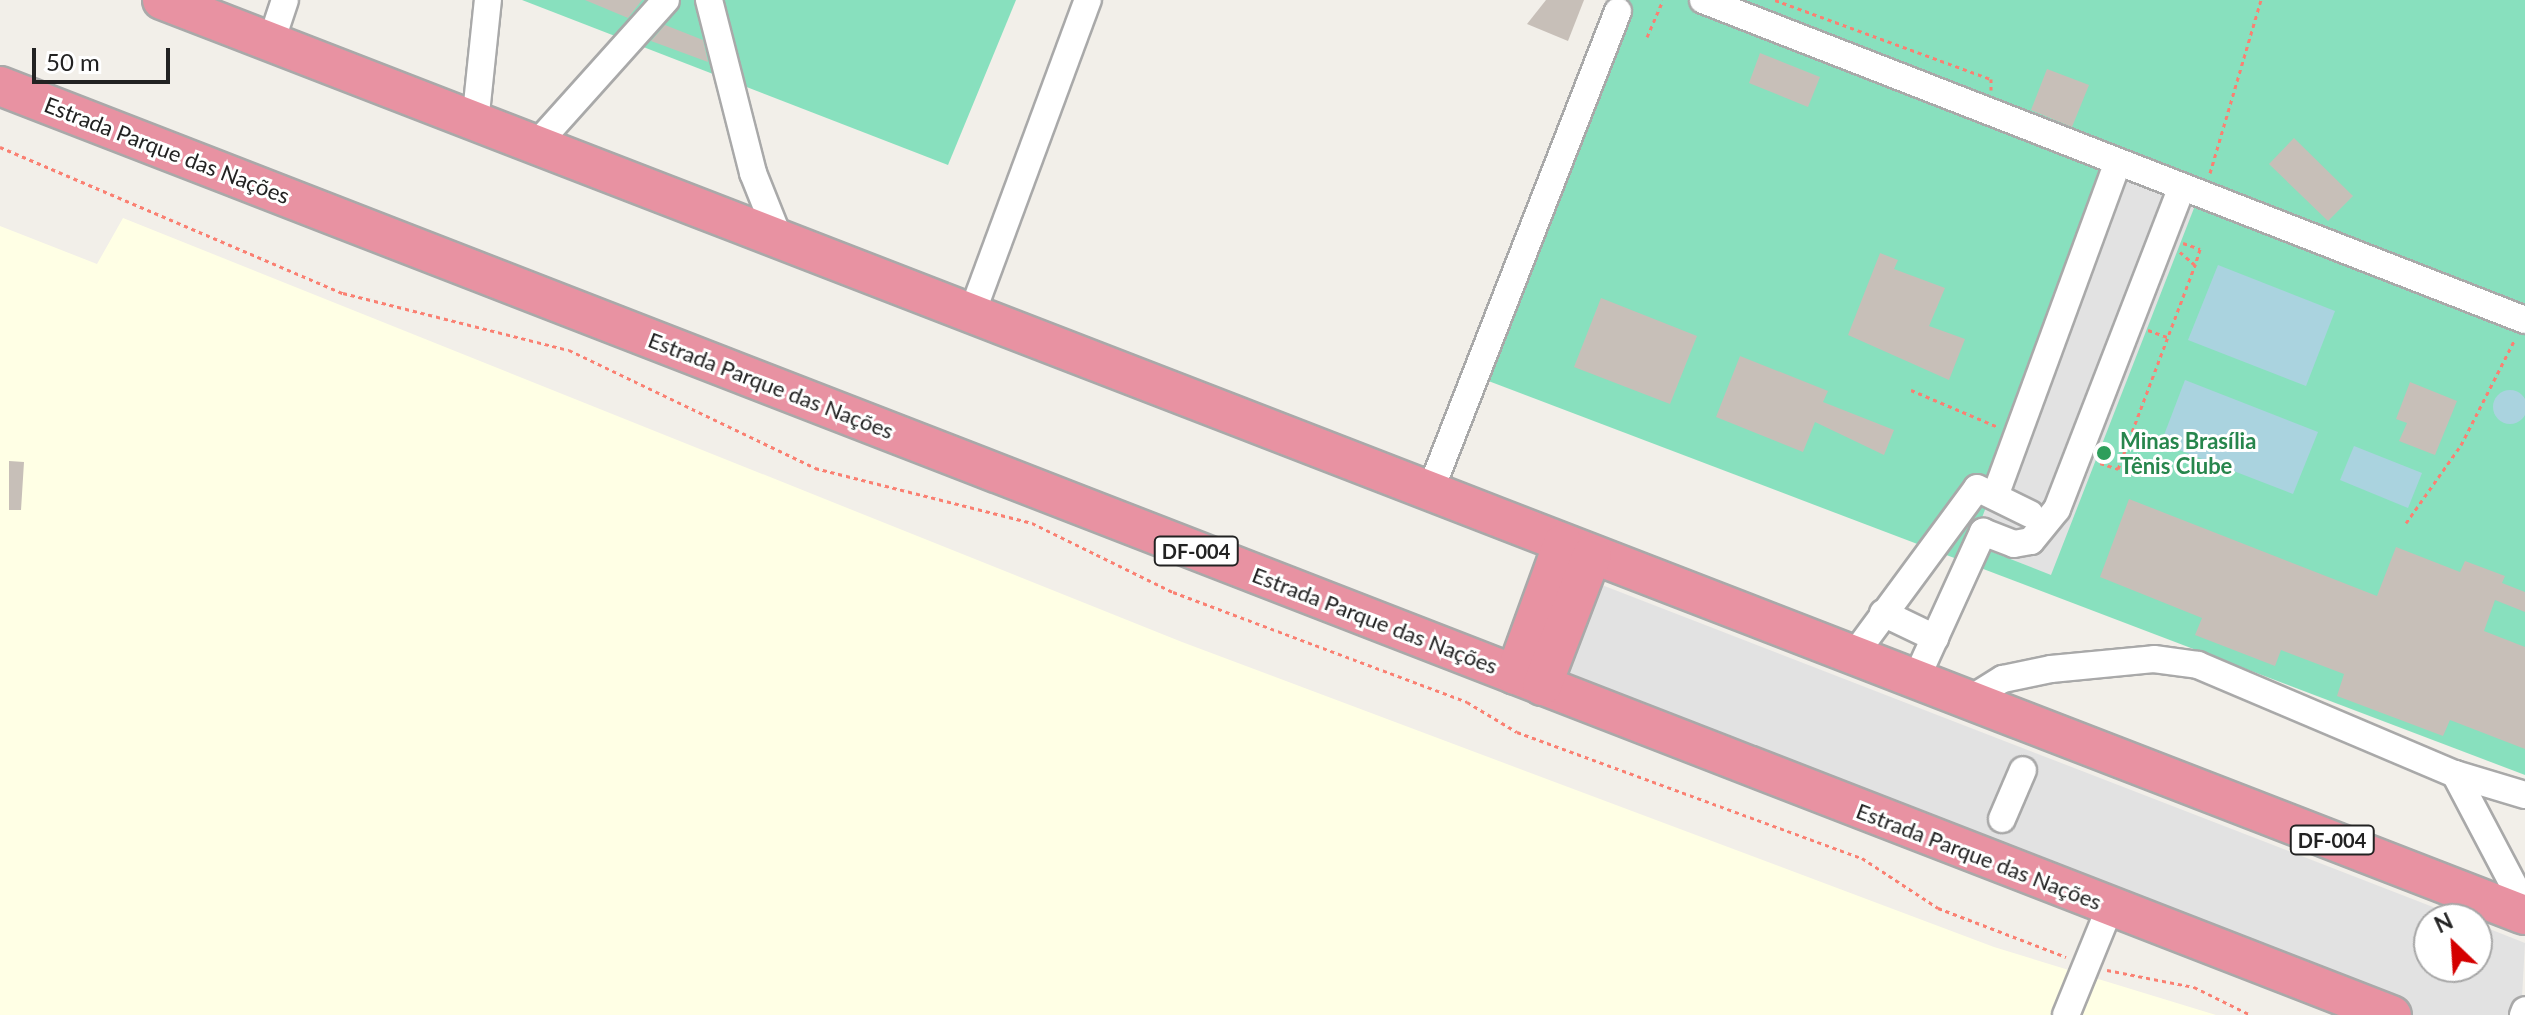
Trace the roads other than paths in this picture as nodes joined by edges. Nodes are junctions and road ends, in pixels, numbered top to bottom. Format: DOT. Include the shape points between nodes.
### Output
graph roads {
  1 [pos="162,0"];
  2 [pos="285,0"];
  3 [pos="488,0"];
  4 [pos="666,0"];
  5 [pos="709,0"];
  6 [pos="1088,0"];
  7 [pos="1703,0"];
  8 [pos="1618,11"];
  9 [pos="271,42"];
  10 [pos="0,86"];
  11 [pos="475,123"];
  12 [pos="535,146"];
  13 [pos="2117,164"];
  14 [pos="2188,193"];
  15 [pos="779,238"];
  16 [pos="972,313"];
  17 [pos="2525,320"];
  18 [pos="1431,489"];
  19 [pos="1995,496"];
  20 [pos="2030,514"];
  21 [pos="1578,549"];
  22 [pos="1883,613"];
  23 [pos="1854,655"];
  24 [pos="1926,658"];
  25 [pos="1528,680"];
  26 [pos="1982,691"];
  27 [pos="2023,770"];
  28 [pos="2455,774"];
  29 [pos="2525,795"];
  30 [pos="2002,819"];
  31 [pos="2110,907"];
  32 [pos="2525,907"];
  33 [pos="2525,915"];
  34 [pos="2066,1015"];
  35 [pos="2392,1015"];
  1 -- 9 [label="highway, DF-004"];
  2 -- 9 [label="street"];
  3 -- 11 [label="street"];
  4 -- 12 [label="street"];
  5 -- 15 [label="street" via="753,173"];
  6 -- 16 [label="street"];
  7 -- 13 [label="street"];
  8 -- 18 [label="street"];
  9 -- 11 [label="highway, DF-004"];
  10 -- 25 [label="highway, Estrada Parque das Nações / DF-004"];
  11 -- 12 [label="highway, DF-004"];
  12 -- 15 [label="highway, DF-004"];
  13 -- 14 [label="street"];
  13 -- 19 [label="street"];
  14 -- 17 [label="street"];
  14 -- 24 [label="street" via="2045,531 2014,544 1983,532"];
  15 -- 16 [label="highway, DF-004"];
  16 -- 18 [label="highway, DF-004"];
  18 -- 21 [label="highway, DF-004"];
  19 -- 20 [label="street"];
  19 -- 22 [label="street" via="1977,488"];
  21 -- 23 [label="highway, DF-004"];
  21 -- 25 [label="highway"];
  22 -- 23 [label="street"];
  22 -- 24 [label="street"];
  23 -- 24 [label="highway, DF-004"];
  24 -- 26 [label="highway, DF-004"];
  25 -- 31 [label="highway, Estrada Parque das Nações / DF-004"];
  26 -- 28 [label="street" via="2051,669 2176,660"];
  26 -- 33 [label="highway, DF-004"];
  27 -- 30 [label="street"];
  28 -- 29 [label="street"];
  28 -- 32 [label="street"];
  31 -- 34 [label="street"];
  31 -- 35 [label="highway, Estrada Parque das Nações / DF-004"];
}
